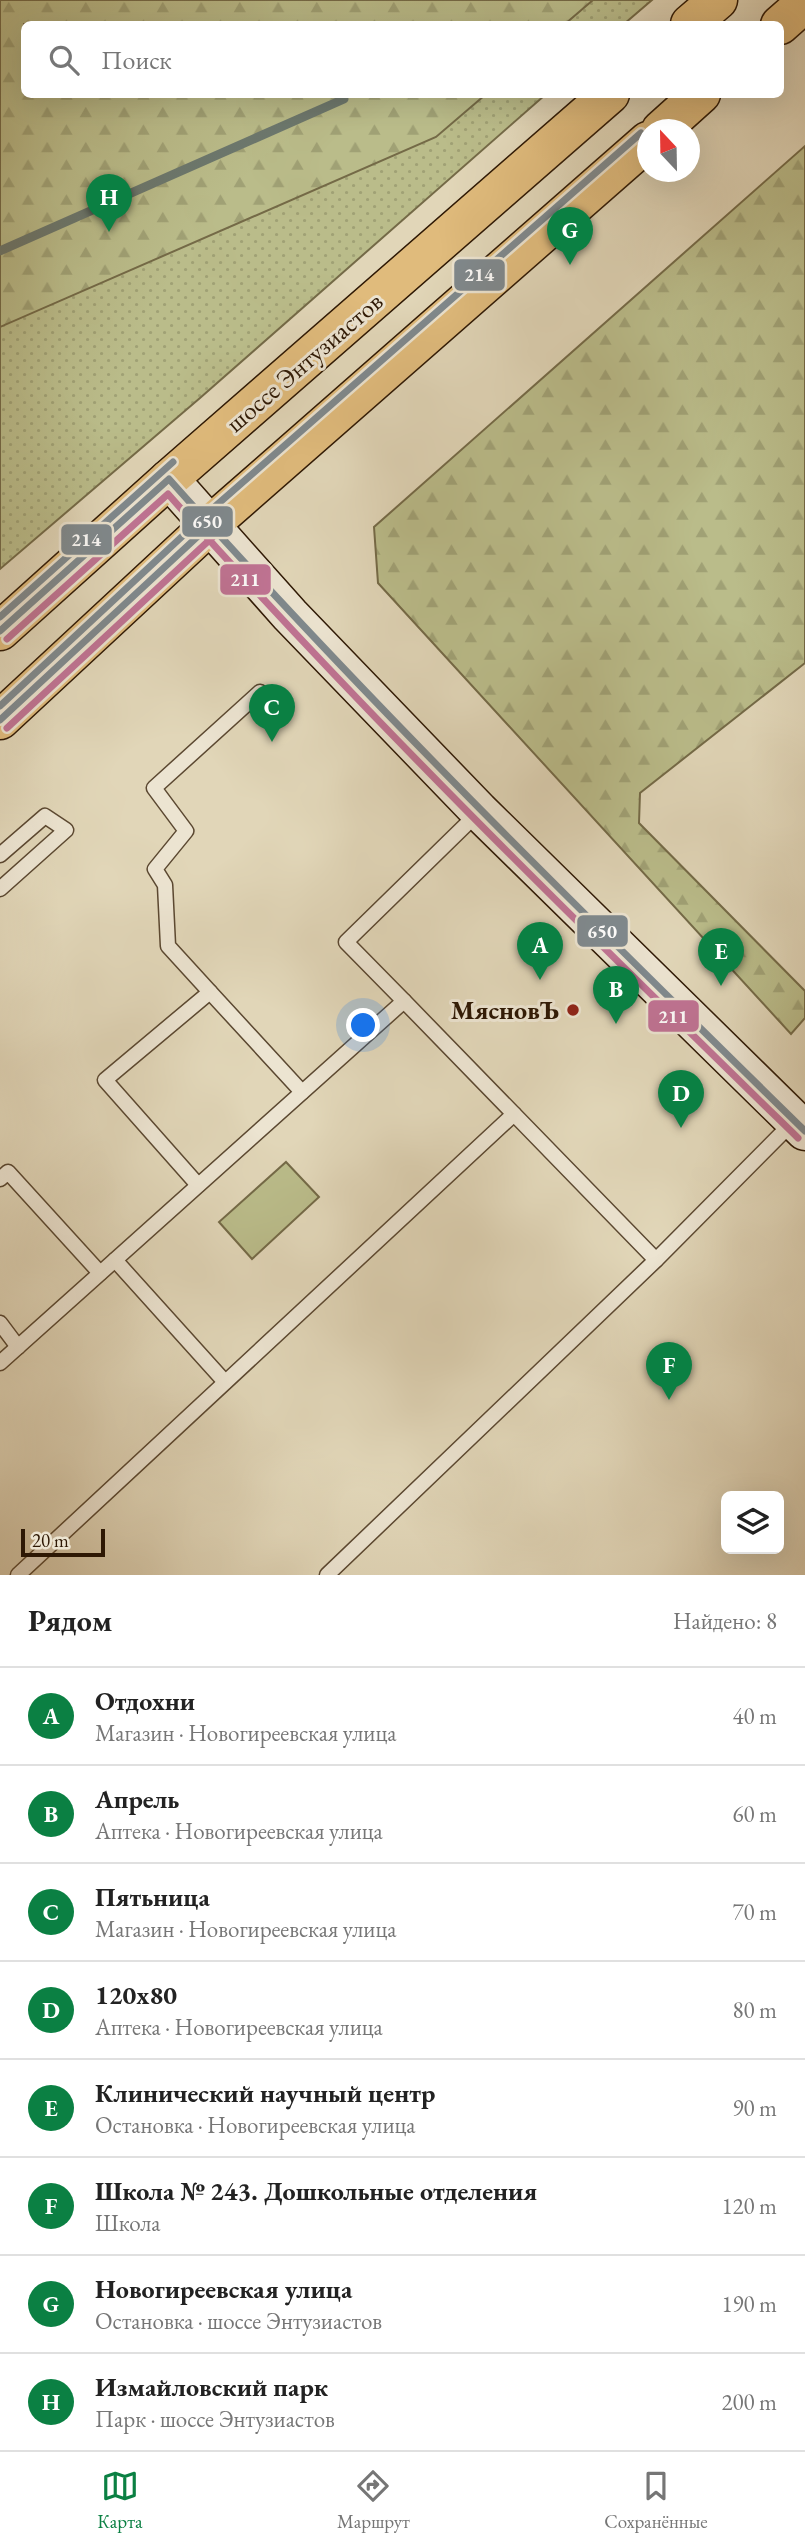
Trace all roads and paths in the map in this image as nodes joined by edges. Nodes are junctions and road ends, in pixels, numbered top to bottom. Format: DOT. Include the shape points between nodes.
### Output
graph roads {
  1 [pos="718,0"];
  2 [pos="805,3"];
  3 [pos="694,21"];
  4 [pos="784,21"];
  5 [pos="605,98"];
  6 [pos="697,98"];
  7 [pos="673,119"];
  8 [pos="637,151"];
  9 [pos="169,479"];
  10 [pos="210,525"];
  11 [pos="0,631"];
  12 [pos="260,692"];
  13 [pos="0,720"];
  14 [pos="479,811"];
  15 [pos="0,855"];
  16 [pos="0,889"];
  17 [pos="210,992"];
  18 [pos="404,1001"];
  19 [pos="302,1092"];
  20 [pos="514,1114"];
  21 [pos="802,1121"];
  22 [pos="0,1179"];
  23 [pos="198,1185"];
  24 [pos="115,1260"];
  25 [pos="656,1260"];
  26 [pos="100,1273"];
  27 [pos="0,1323"];
  28 [pos="18,1346"];
  29 [pos="0,1363"];
  30 [pos="225,1382"];
  31 [pos="18,1575"];
  32 [pos="327,1575"];
  1 -- 3 [label="main road"];
  2 -- 4 [label="main road"];
  5 -- 9 [label="main road, шоссе Энтузиастов"];
  6 -- 7 [label="main road"];
  8 -- 10 [label="main road"];
  9 -- 10 [label="main road"];
  9 -- 11 [label="main road, шоссе Энтузиастов"];
  10 -- 13 [label="main road"];
  10 -- 14 [label="main road"];
  12 -- 17 [label="lane" via="154,788 186,831 155,869 165,885 167,946"];
  14 -- 18 [label="lane" via="346,942"];
  14 -- 21 [label="main road"];
  15 -- 16 [label="lane" via="45,816 66,830"];
  17 -- 19 [label="lane"];
  17 -- 23 [label="lane" via="105,1080"];
  18 -- 19 [label="lane"];
  18 -- 20 [label="lane"];
  19 -- 23 [label="lane"];
  20 -- 25 [label="lane"];
  20 -- 30 [label="lane"];
  21 -- 25 [label="lane"];
  22 -- 26 [label="lane" via="8,1172"];
  23 -- 24 [label="lane"];
  24 -- 26 [label="lane"];
  24 -- 30 [label="lane"];
  25 -- 32 [label="lane"];
  26 -- 28 [label="lane"];
  27 -- 28 [label="lane"];
  28 -- 29 [label="lane"];
  30 -- 31 [label="lane"];
}
